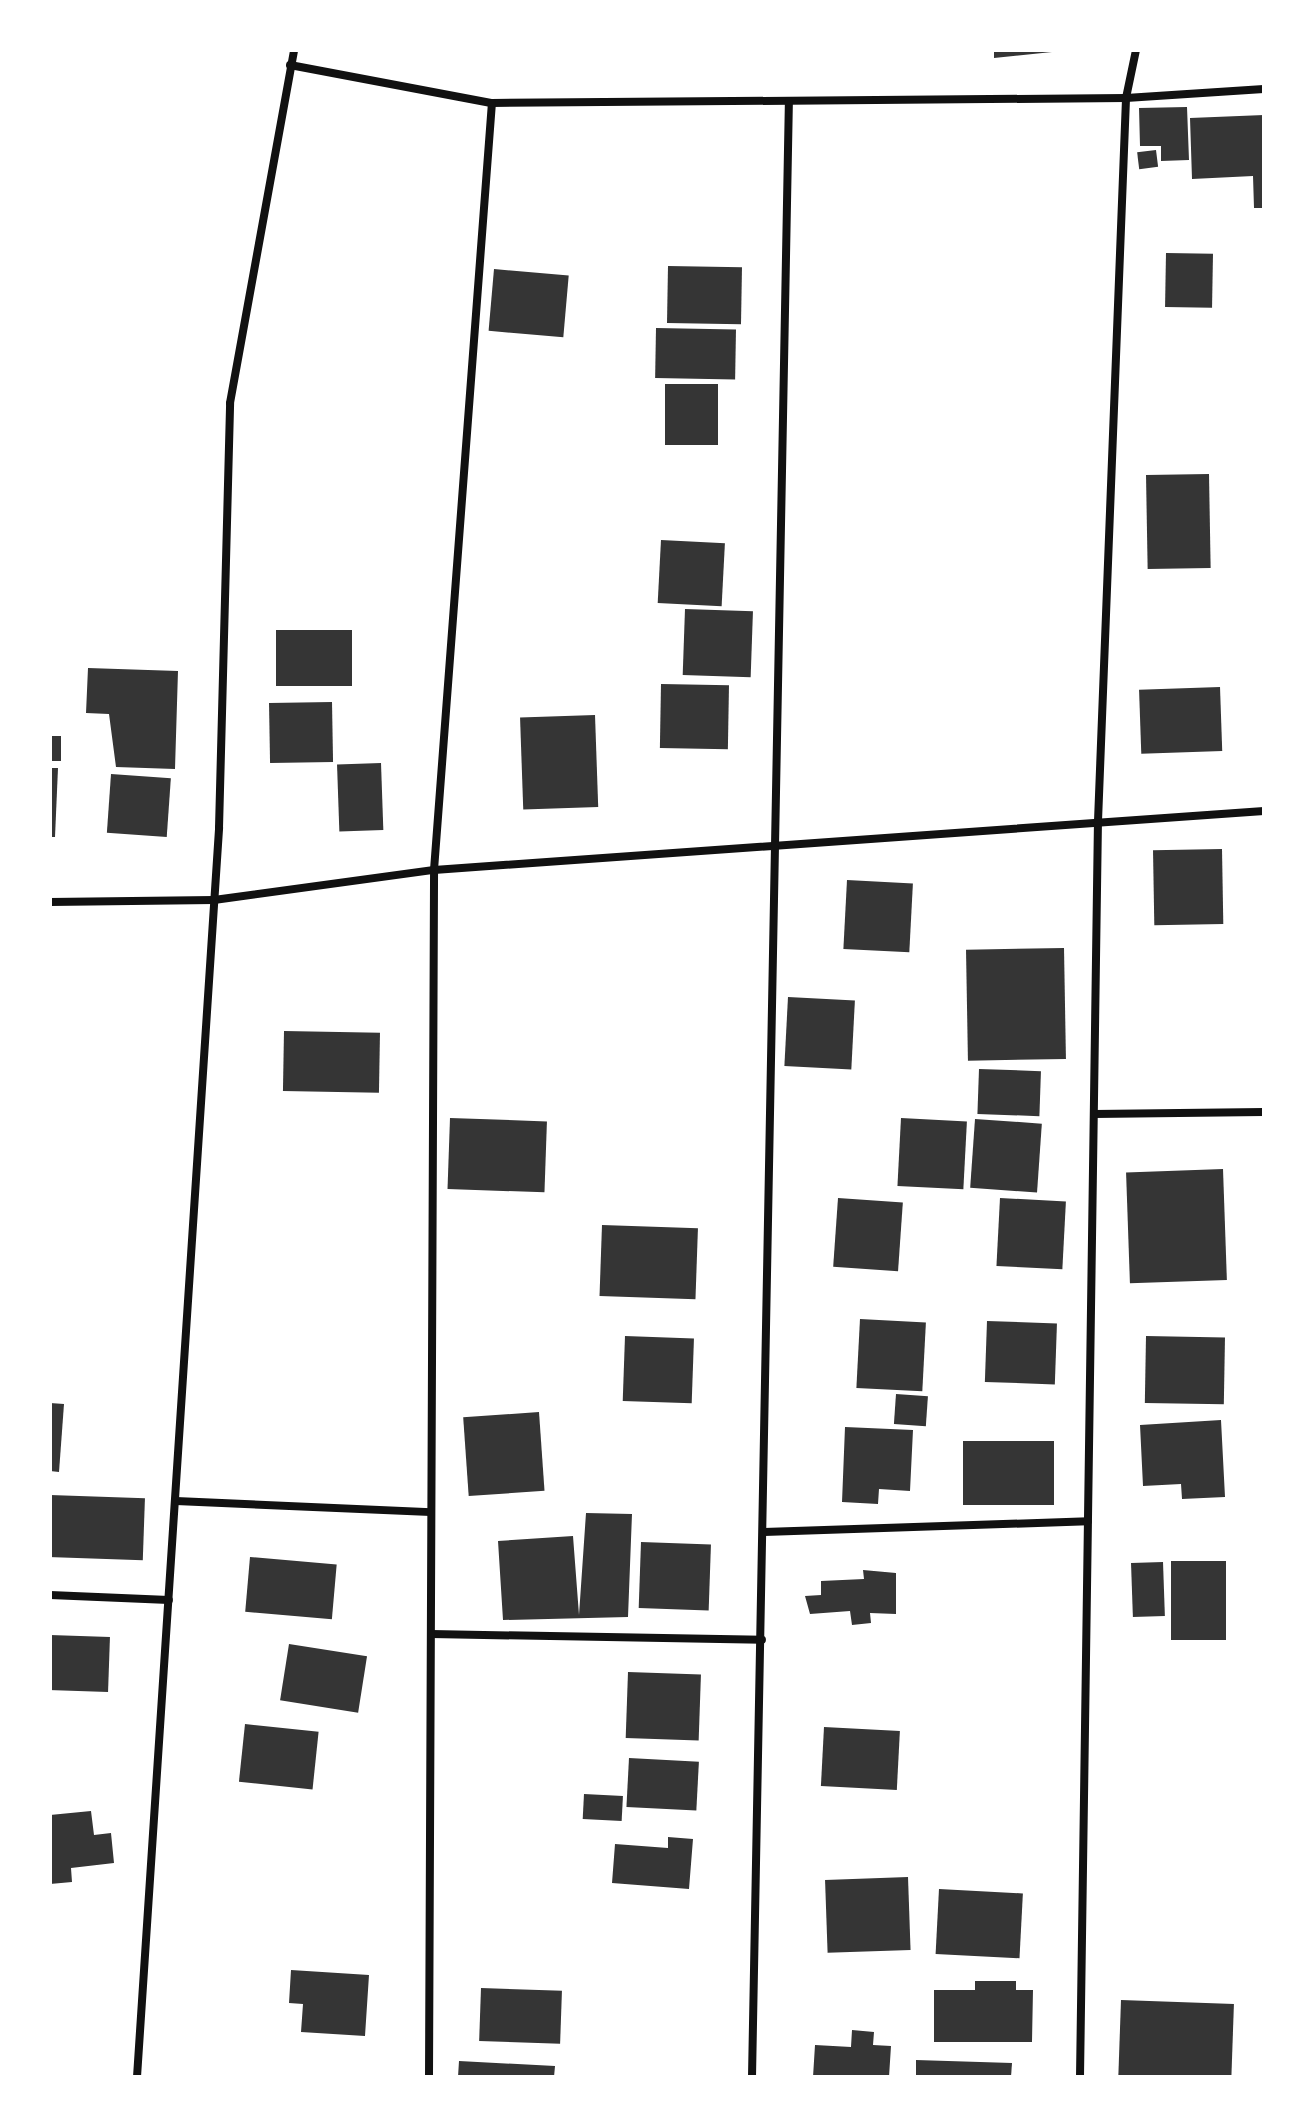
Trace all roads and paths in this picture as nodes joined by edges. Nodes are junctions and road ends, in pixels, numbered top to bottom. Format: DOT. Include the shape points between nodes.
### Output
graph roads {
  1 [pos="294,50"];
  2 [pos="1136,50"];
  3 [pos="290,65"];
  4 [pos="1264,89"];
  5 [pos="1126,98"];
  6 [pos="789,101"];
  7 [pos="492,103"];
  8 [pos="1264,811"];
  9 [pos="1098,821"];
  10 [pos="780,845"];
  11 [pos="434,870"];
  12 [pos="214,900"];
  13 [pos="50,902"];
  14 [pos="1264,1112"];
  15 [pos="1094,1114"];
  16 [pos="176,1501"];
  17 [pos="431,1512"];
  18 [pos="1088,1521"];
  19 [pos="764,1532"];
  20 [pos="50,1595"];
  21 [pos="169,1600"];
  22 [pos="431,1634"];
  23 [pos="762,1640"];
  24 [pos="137,2077"];
  25 [pos="429,2077"];
  26 [pos="752,2077"];
  27 [pos="1080,2077"];
  1 -- 3 [label="street"];
  2 -- 5 [label="street"];
  3 -- 7 [label="street"];
  3 -- 12 [label="street" via="230,403"];
  4 -- 5 [label="street"];
  5 -- 6 [label="street"];
  5 -- 9 [label="street"];
  6 -- 7 [label="street"];
  6 -- 10 [label="street"];
  7 -- 11 [label="street"];
  8 -- 9 [label="street"];
  9 -- 10 [label="street"];
  9 -- 15 [label="street"];
  10 -- 11 [label="street"];
  10 -- 19 [label="street"];
  11 -- 12 [label="street"];
  11 -- 17 [label="street"];
  12 -- 13 [label="street"];
  12 -- 16 [label="street"];
  14 -- 15 [label="street"];
  15 -- 18 [label="street"];
  16 -- 17 [label="street"];
  16 -- 21 [label="street"];
  17 -- 22 [label="street"];
  18 -- 19 [label="street"];
  18 -- 27 [label="street"];
  19 -- 23 [label="street"];
  20 -- 21 [label="street"];
  21 -- 24 [label="street"];
  22 -- 23 [label="street"];
  22 -- 25 [label="street"];
  23 -- 26 [label="street"];
}
